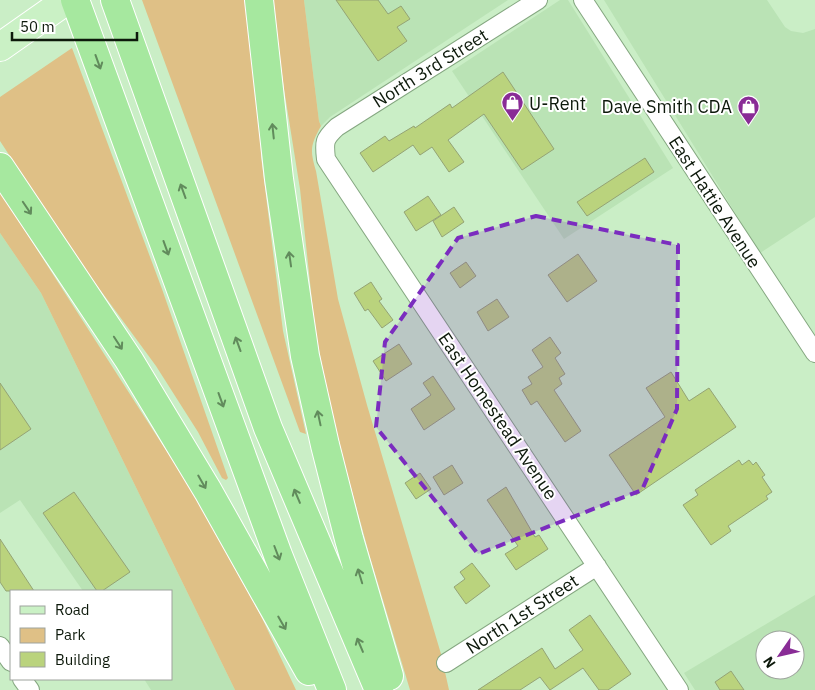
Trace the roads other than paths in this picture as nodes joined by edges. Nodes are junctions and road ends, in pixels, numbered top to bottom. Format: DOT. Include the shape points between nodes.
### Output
graph roads {
  1 [pos="67,0"];
  2 [pos="75,0"];
  3 [pos="115,0"];
  4 [pos="259,0"];
  5 [pos="538,0"];
  6 [pos="582,0"];
  7 [pos="0,46"];
  8 [pos="326,140"];
  9 [pos="0,167"];
  10 [pos="815,353"];
  11 [pos="597,566"];
  12 [pos="0,646"];
  13 [pos="10,661"];
  14 [pos="446,663"];
  15 [pos="320,690"];
  16 [pos="332,690"];
  17 [pos="380,690"];
  18 [pos="392,690"];
  19 [pos="679,690"];
  1 -- 7 [label="main road"];
  2 -- 16 [label="highway, one-way" via="278,555"];
  17 -- 3 [label="highway, one-way" via="268,428"];
  18 -- 4 [label="highway, one-way" via="349,539 305,356 278,179"];
  5 -- 8 [label="street, North 3rd Street" via="337,127"];
  6 -- 10 [label="street, East Hattie Avenue"];
  8 -- 11 [label="street, East Homestead Avenue" via="326,159"];
  9 -- 15 [label="highway, one-way" via="85,292 174,434"];
  11 -- 14 [label="street, North 1st Street"];
  11 -- 19 [label="street, East Homestead Avenue"];
  12 -- 13 [label="street"];
}
